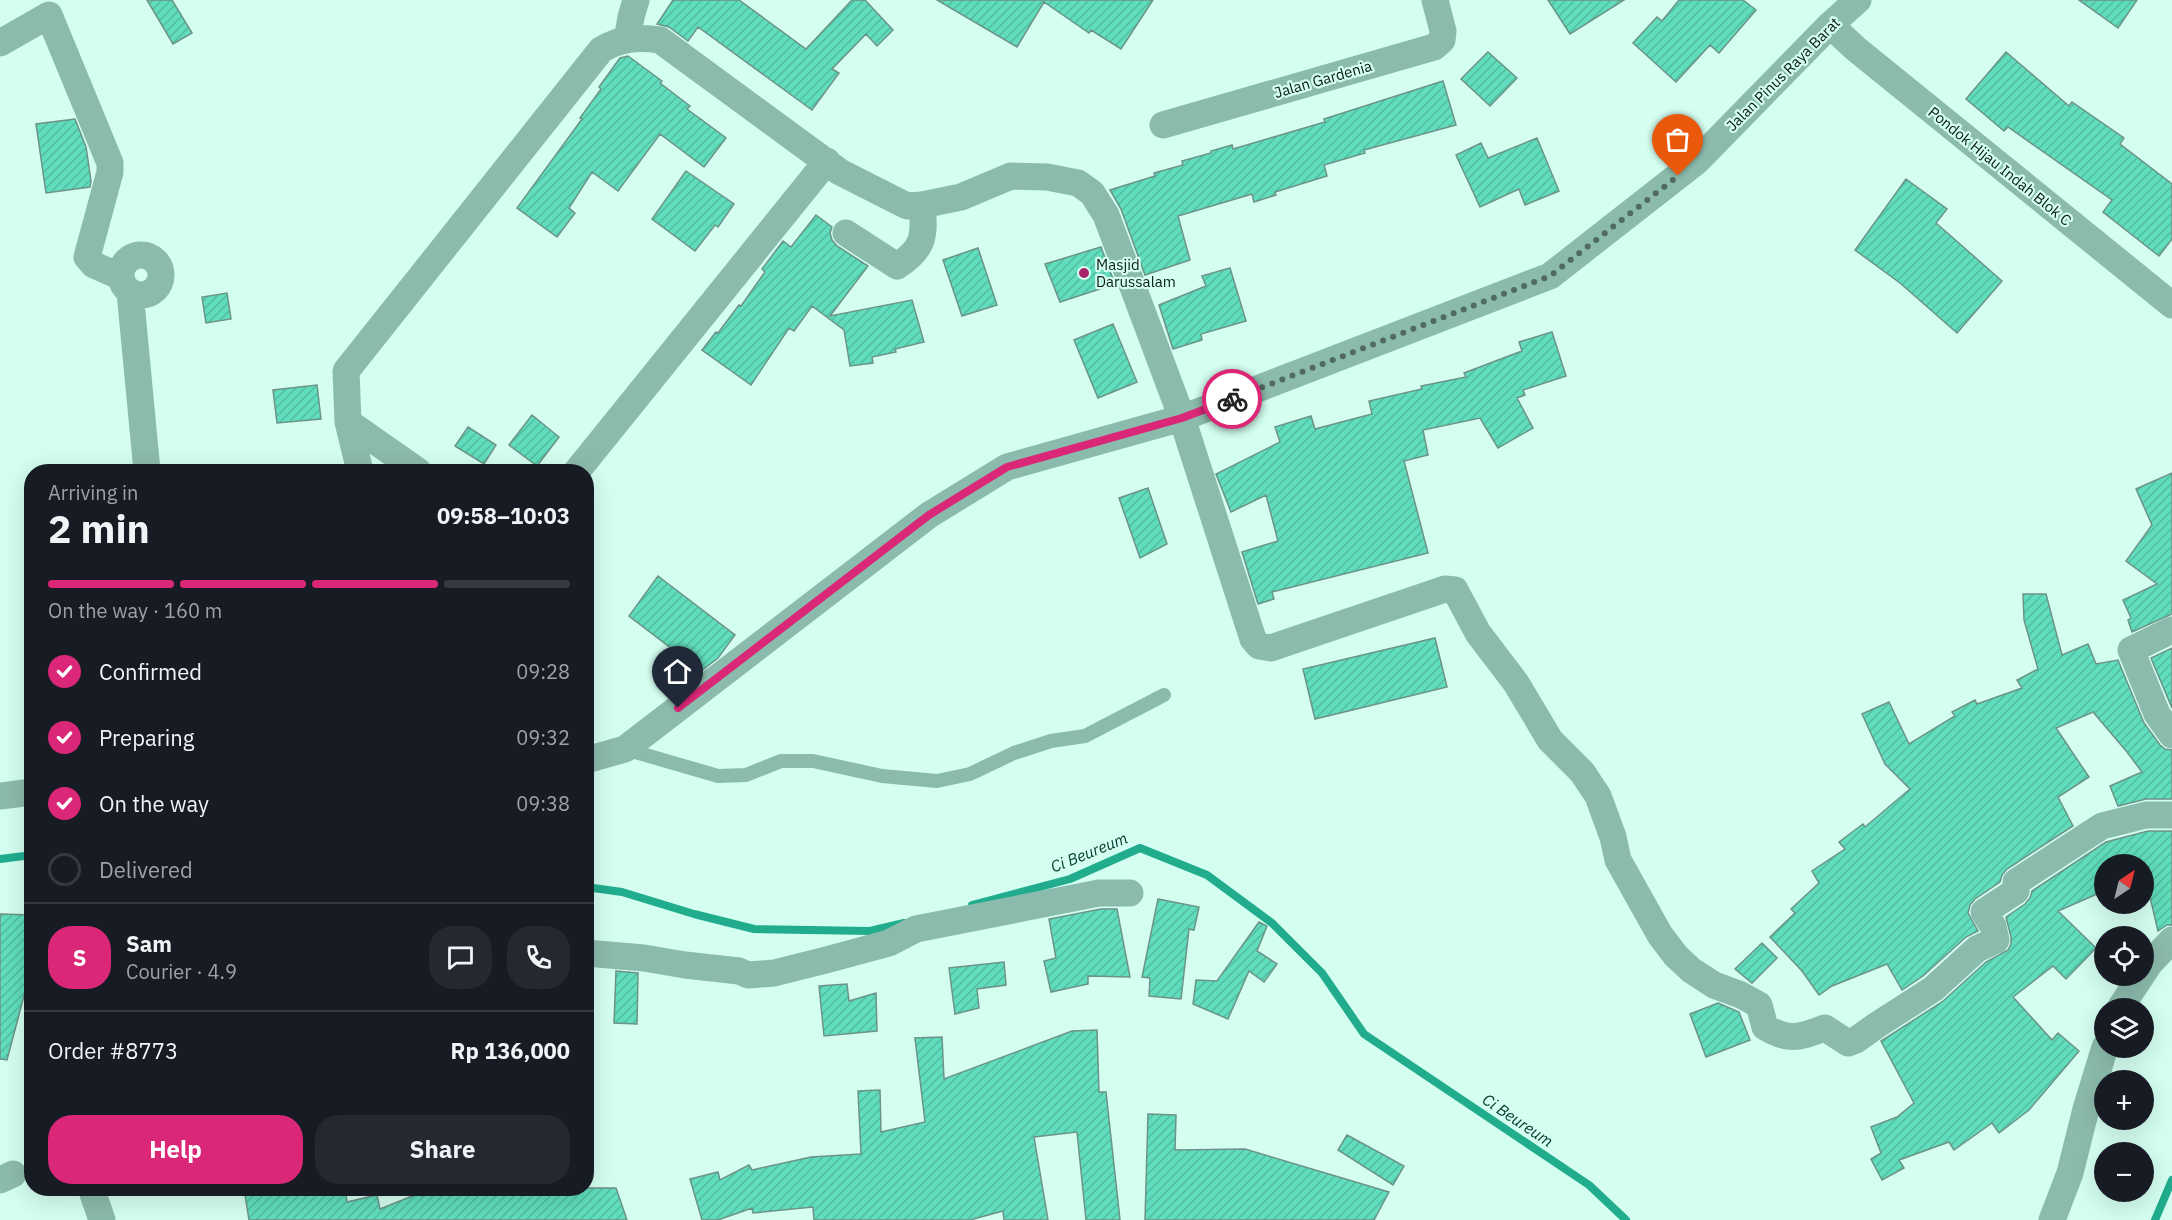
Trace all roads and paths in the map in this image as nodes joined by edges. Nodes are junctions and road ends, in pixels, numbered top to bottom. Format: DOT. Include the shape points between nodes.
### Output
graph roads {
  1 [pos="636,0"];
  2 [pos="1434,0"];
  3 [pos="1858,0"];
  4 [pos="1830,25"];
  5 [pos="627,40"];
  6 [pos="0,43"];
  7 [pos="1163,125"];
  8 [pos="827,161"];
  9 [pos="922,206"];
  10 [pos="846,233"];
  11 [pos="2172,305"];
  12 [pos="1182,418"];
  13 [pos="348,422"];
  14 [pos="146,464"];
  15 [pos="358,464"];
  16 [pos="408,464"];
  17 [pos="583,464"];
  18 [pos="2172,630"];
  19 [pos="1164,695"];
  20 [pos="2172,735"];
  21 [pos="625,749"];
  22 [pos="594,758"];
  23 [pos="24,793"];
  24 [pos="0,796"];
  25 [pos="2172,815"];
  26 [pos="1130,893"];
  27 [pos="2172,940"];
  28 [pos="594,954"];
  29 [pos="2154,959"];
  30 [pos="2102,1058"];
  31 [pos="94,1196"];
  32 [pos="102,1220"];
  33 [pos="2052,1220"];
  1 -- 5 [label="street"];
  2 -- 7 [label="street, Jalan Gardenia" via="1443,31 1442,40 1434,47"];
  3 -- 4 [label="street, Jalan Pinus Raya Barat"];
  4 -- 11 [label="street, Pondok Hijau Indah Blok C"];
  4 -- 12 [label="street, Jalan Pinus Raya Barat" via="1697,161 1550,276"];
  5 -- 8 [label="street" via="660,40"];
  5 -- 13 [label="street" via="601,50 346,371"];
  6 -- 14 [label="street" via="49,15 110,163 87,257 125,284"];
  8 -- 9 [label="street" via="840,172 907,206"];
  8 -- 17 [label="street"];
  9 -- 10 [label="street" via="924,230 919,249 897,266"];
  9 -- 12 [label="street" via="1011,176 1078,183 1092,193 1106,215"];
  12 -- 21 [label="street, Jalan Pinus Raya Barat" via="1007,467 929,515"];
  12 -- 25 [label="street" via="1253,639 1259,646 1271,648 1445,589 1455,590 1550,740 1582,772 1598,796 1618,860 1660,935 1691,970 1759,1005 1765,1027 1779,1035 1790,1038 1824,1028 1848,1043 1856,1040 1934,989 1977,950 1996,940 1984,912 2016,891 2016,882 2102,826 2146,815"];
  13 -- 15 [label="street"];
  13 -- 16 [label="street"];
  18 -- 20 [label="street" via="2131,650 2157,714"];
  19 -- 21 [label="lane" via="1085,736 1051,741 970,774 937,781 882,776 813,761 781,761 746,775 718,776"];
  21 -- 22 [label="street, Jalan Pinus Raya Barat"];
  23 -- 24 [label="street"];
  26 -- 28 [label="street" via="1099,893 916,929 889,943 774,973 748,975"];
  27 -- 29 [label="street"];
  30 -- 33 [label="street" via="2070,1173"];
  31 -- 32 [label="street"];
}
